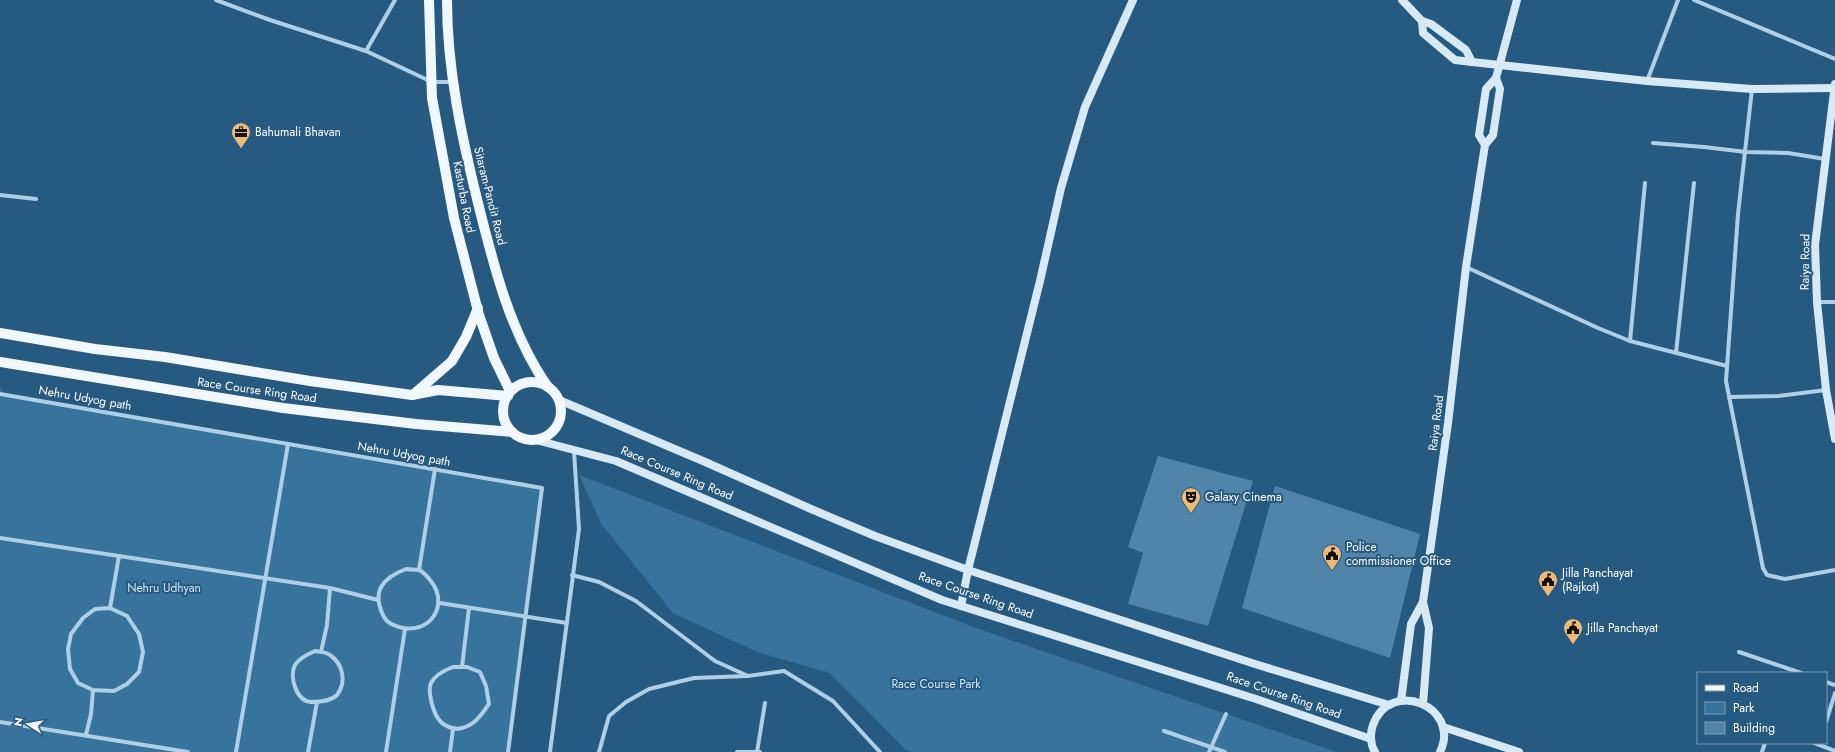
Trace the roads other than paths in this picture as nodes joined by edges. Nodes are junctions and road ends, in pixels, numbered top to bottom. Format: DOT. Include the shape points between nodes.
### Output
graph roads {
  1 [pos="216,0"];
  2 [pos="396,0"];
  3 [pos="429,0"];
  4 [pos="447,0"];
  5 [pos="1133,0"];
  6 [pos="1402,0"];
  7 [pos="1517,0"];
  8 [pos="1678,0"];
  9 [pos="1694,0"];
  10 [pos="226,2"];
  11 [pos="1422,21"];
  12 [pos="366,51"];
  13 [pos="1835,59"];
  14 [pos="1472,62"];
  15 [pos="1500,66"];
  16 [pos="1496,78"];
  17 [pos="1647,81"];
  18 [pos="432,82"];
  19 [pos="452,82"];
  20 [pos="1834,87"];
  21 [pos="1752,89"];
  22 [pos="1654,143"];
  23 [pos="1485,145"];
  24 [pos="1746,152"];
  25 [pos="1825,160"];
  26 [pos="1645,183"];
  27 [pos="1694,183"];
  28 [pos="0,195"];
  29 [pos="36,199"];
  30 [pos="1466,267"];
  31 [pos="1816,302"];
  32 [pos="1835,302"];
  33 [pos="478,308"];
  34 [pos="0,333"];
  35 [pos="1630,340"];
  36 [pos="1676,353"];
  37 [pos="0,362"];
  38 [pos="1727,366"];
  39 [pos="548,387"];
  40 [pos="1826,390"];
  41 [pos="0,394"];
  42 [pos="509,394"];
  43 [pos="412,395"];
  44 [pos="1729,397"];
  45 [pos="559,400"];
  46 [pos="512,432"];
  47 [pos="1835,439"];
  48 [pos="536,440"];
  49 [pos="288,444"];
  50 [pos="574,451"];
  51 [pos="435,469"];
  52 [pos="0,538"];
  53 [pos="119,556"];
  54 [pos="419,570"];
  55 [pos="968,570"];
  56 [pos="1835,570"];
  57 [pos="572,575"];
  58 [pos="266,578"];
  59 [pos="330,588"];
  60 [pos="378,600"];
  61 [pos="1423,602"];
  62 [pos="440,603"];
  63 [pos="961,606"];
  64 [pos="110,608"];
  65 [pos="469,608"];
  66 [pos="567,623"];
  67 [pos="405,629"];
  68 [pos="321,652"];
  69 [pos="1739,652"];
  70 [pos="462,667"];
  71 [pos="1798,672"];
  72 [pos="748,676"];
  73 [pos="93,690"];
  74 [pos="1835,693"];
  75 [pos="1401,701"];
  76 [pos="317,702"];
  77 [pos="765,703"];
  78 [pos="1423,704"];
  79 [pos="1389,705"];
  80 [pos="1226,714"];
  81 [pos="1827,719"];
  82 [pos="0,722"];
  83 [pos="1443,727"];
  84 [pos="453,729"];
  85 [pos="1164,731"];
  86 [pos="86,735"];
  87 [pos="1371,739"];
  88 [pos="1819,744"];
  89 [pos="1210,747"];
  90 [pos="1835,751"];
  91 [pos="188,752"];
  92 [pos="236,752"];
  93 [pos="308,752"];
  94 [pos="386,752"];
  95 [pos="450,752"];
  96 [pos="508,752"];
  97 [pos="550,752"];
  98 [pos="599,752"];
  99 [pos="737,752"];
  100 [pos="758,752"];
  101 [pos="880,752"];
  102 [pos="1209,752"];
  103 [pos="1225,752"];
  104 [pos="1374,752"];
  105 [pos="1440,752"];
  106 [pos="1518,752"];
  1 -- 10 [label="street"];
  2 -- 12 [label="street"];
  3 -- 18 [label="main road, Kasturba Road"];
  4 -- 19 [label="main road, Sitaram-Pandit Road"];
  5 -- 55 [label="street" via="1085,107 1061,188"];
  6 -- 11 [label="street"];
  7 -- 15 [label="street, Raiya Road"];
  8 -- 17 [label="street"];
  9 -- 13 [label="street"];
  10 -- 12 [label="street" via="270,20"];
  11 -- 14 [label="street" via="1431,24 1466,50"];
  11 -- 14 [label="street" via="1423,33 1455,60"];
  12 -- 18 [label="street"];
  14 -- 15 [label="street"];
  15 -- 16 [label="street, Raiya Road"];
  15 -- 17 [label="street"];
  16 -- 23 [label="street, Raiya Road" via="1500,89 1493,135"];
  16 -- 23 [label="street, Raiya Road" via="1486,89 1480,135"];
  17 -- 21 [label="street"];
  18 -- 19 [label="street"];
  18 -- 33 [label="main road, Kasturba Road" via="432,98 454,218"];
  19 -- 39 [label="main road, Sitaram-Pandit Road" via="469,168 505,302"];
  20 -- 21 [label="street"];
  20 -- 25 [label="street, Raiya Road"];
  21 -- 24 [label="street"];
  22 -- 24 [label="street"];
  23 -- 30 [label="street, Raiya Road"];
  24 -- 25 [label="street" via="1788,153"];
  24 -- 38 [label="street" via="1738,214"];
  25 -- 31 [label="street, Raiya Road" via="1815,245"];
  26 -- 35 [label="street"];
  27 -- 36 [label="street"];
  28 -- 29 [label="street"];
  30 -- 35 [label="street" via="1584,322"];
  30 -- 61 [label="street, Raiya Road" via="1448,423"];
  31 -- 32 [label="street"];
  31 -- 40 [label="street, Raiya Road"];
  33 -- 42 [label="main road, Kasturba Road"];
  33 -- 43 [label="main road" via="452,361"];
  34 -- 43 [label="main road, Race Course Ring Road"];
  35 -- 36 [label="street"];
  36 -- 38 [label="street"];
  37 -- 46 [label="main road, Race Course Ring Road" via="283,408 416,424"];
  38 -- 44 [label="street"];
  39 -- 42 [label="main road" via="538,383 526,383"];
  39 -- 45 [label="main road"];
  40 -- 44 [label="street" via="1778,396"];
  40 -- 47 [label="street, Raiya Road"];
  41 -- 49 [label="street, Nehru Udyog path"];
  42 -- 43 [label="main road, Race Course Ring Road" via="438,390"];
  42 -- 46 [label="main road" via="504,404 504,418"];
  44 -- 56 [label="street" via="1763,568 1767,575 1785,579"];
  45 -- 48 [label="main road" via="561,418 556,428 548,436"];
  45 -- 55 [label="street, Race Course Ring Road" via="703,460 811,510"];
  46 -- 48 [label="main road" via="521,438"];
  48 -- 50 [label="street, Race Course Ring Road"];
  49 -- 51 [label="street, Nehru Udyog path"];
  49 -- 58 [label="street"];
  50 -- 57 [label="street" via="579,529"];
  50 -- 63 [label="street, Race Course Ring Road" via="616,461"];
  51 -- 54 [label="street"];
  51 -- 96 [label="street, Nehru Udyog path" via="542,488"];
  52 -- 53 [label="street"];
  53 -- 58 [label="street"];
  53 -- 64 [label="street"];
  54 -- 60 [label="street" via="406,569 393,574 383,582"];
  54 -- 62 [label="street" via="436,587"];
  55 -- 63 [label="street"];
  55 -- 79 [label="street, Race Course Ring Road" via="1247,662"];
  57 -- 66 [label="street"];
  57 -- 72 [label="street" via="599,582 636,601 714,661"];
  58 -- 59 [label="street"];
  58 -- 92 [label="street"];
  59 -- 60 [label="street"];
  59 -- 68 [label="street" via="327,626"];
  60 -- 67 [label="street" via="386,620"];
  61 -- 75 [label="street, Raiya Road" via="1411,624"];
  61 -- 78 [label="street" via="1429,628"];
  62 -- 65 [label="street"];
  62 -- 67 [label="street" via="436,613 427,623 416,629"];
  63 -- 87 [label="street, Race Course Ring Road" via="1256,699"];
  64 -- 73 [label="street" via="95,609 83,618 71,634 68,649 70,669 78,683"];
  64 -- 73 [label="street" via="128,616 139,634 143,652 139,672 127,684 114,691"];
  65 -- 66 [label="street"];
  65 -- 70 [label="street"];
  66 -- 97 [label="street"];
  67 -- 94 [label="street"];
  68 -- 76 [label="street" via="329,654 340,665 344,680 336,696 327,701"];
  68 -- 76 [label="street" via="315,651 304,656 295,665 293,677 295,689 300,697 308,702"];
  69 -- 71 [label="street"];
  70 -- 84 [label="street" via="453,667 441,672 431,684 430,699 440,721"];
  70 -- 84 [label="street" via="467,666 480,672 489,704 474,723"];
  72 -- 98 [label="street" via="694,678 649,689 626,702 609,716"];
  72 -- 101 [label="street" via="784,671 833,701"];
  73 -- 86 [label="street"];
  74 -- 81 [label="street"];
  75 -- 78 [label="street" via="1414,700"];
  75 -- 79 [label="street"];
  76 -- 93 [label="street"];
  77 -- 100 [label="street"];
  78 -- 83 [label="street" via="1436,713"];
  79 -- 87 [label="street" via="1375,719"];
  80 -- 89 [label="street"];
  82 -- 86 [label="street"];
  83 -- 105 [label="street" via="1444,738"];
  83 -- 106 [label="street"];
  84 -- 95 [label="street"];
  85 -- 89 [label="street"];
  86 -- 91 [label="street"];
  87 -- 104 [label="street"];
  88 -- 90 [label="street"];
  89 -- 102 [label="street"];
  89 -- 103 [label="street"];
  99 -- 100 [label="street"];
}
